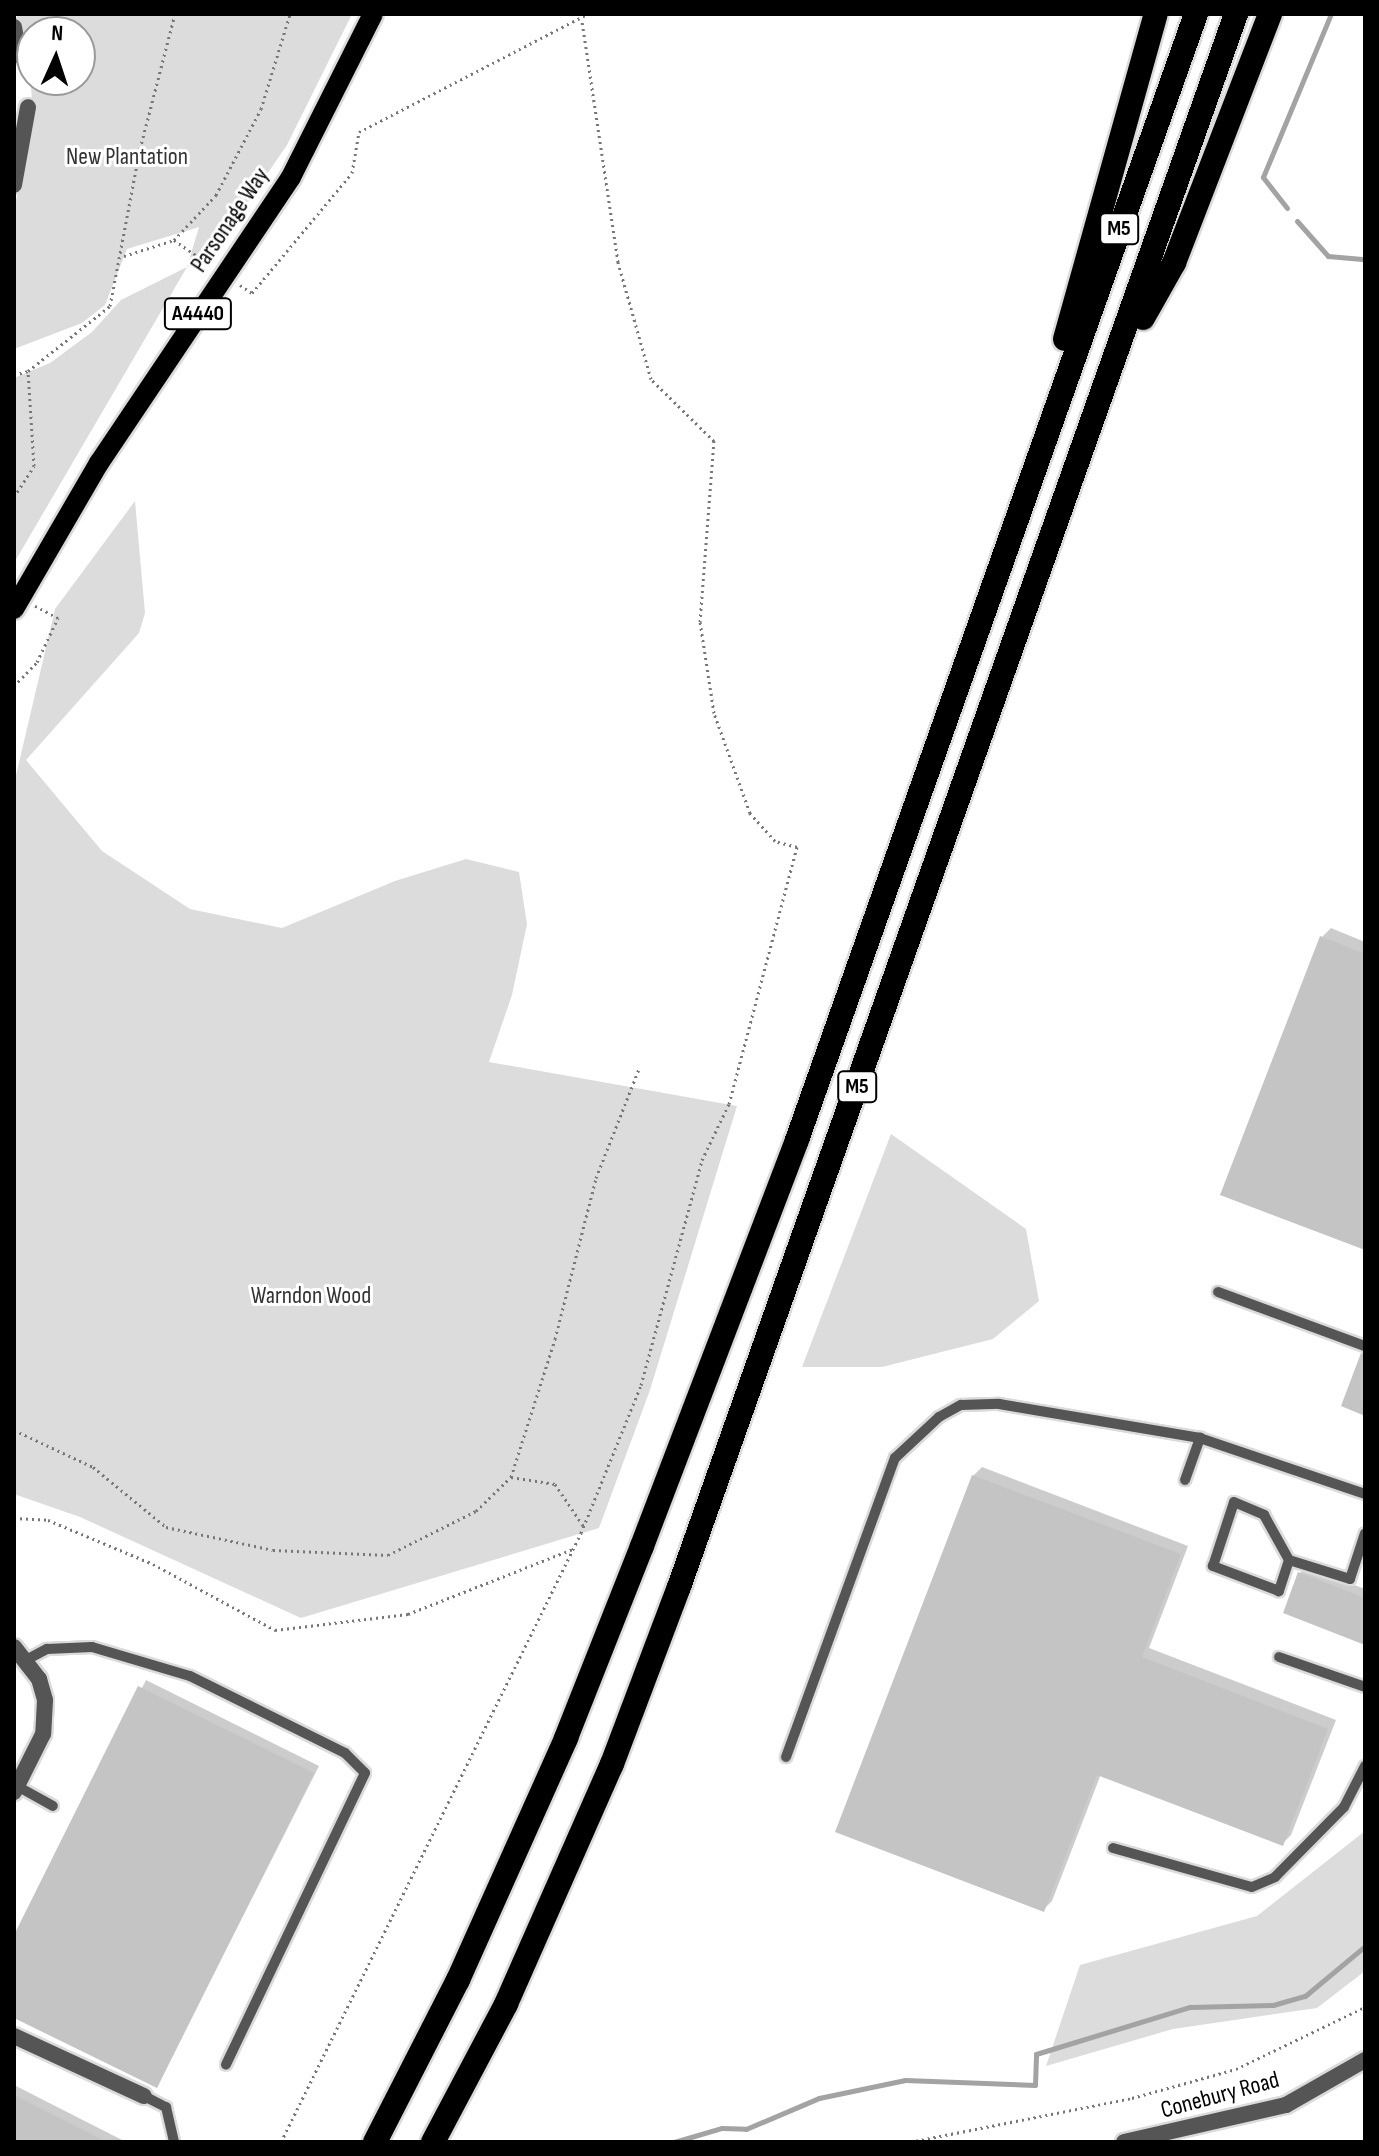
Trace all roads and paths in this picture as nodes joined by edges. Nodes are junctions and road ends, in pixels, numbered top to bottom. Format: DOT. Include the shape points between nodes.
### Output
graph roads {
  1 [pos="175,14"];
  2 [pos="290,14"];
  3 [pos="373,14"];
  4 [pos="588,14"];
  5 [pos="1156,14"];
  6 [pos="1196,14"];
  7 [pos="1236,14"];
  8 [pos="1270,14"];
  9 [pos="582,20"];
  10 [pos="28,107"];
  11 [pos="14,185"];
  12 [pos="174,240"];
  13 [pos="124,256"];
  14 [pos="206,263"];
  15 [pos="239,284"];
  16 [pos="1113,370"];
  17 [pos="28,371"];
  18 [pos="14,375"];
  19 [pos="1042,443"];
  20 [pos="14,497"];
  21 [pos="37,608"];
  22 [pos="14,609"];
  23 [pos="14,686"];
  24 [pos="639,1069"];
  25 [pos="1218,1292"];
  26 [pos="1365,1346"];
  27 [pos="14,1430"];
  28 [pos="1200,1438"];
  29 [pos="511,1477"];
  30 [pos="1185,1480"];
  31 [pos="1365,1494"];
  32 [pos="14,1518"];
  33 [pos="584,1527"];
  34 [pos="1365,1533"];
  35 [pos="573,1549"];
  36 [pos="1289,1560"];
  37 [pos="1360,1566"];
  38 [pos="14,1647"];
  39 [pos="1279,1657"];
  40 [pos="26,1660"];
  41 [pos="1365,1687"];
  42 [pos="786,1757"];
  43 [pos="1365,1766"];
  44 [pos="16,1789"];
  45 [pos="53,1806"];
  46 [pos="1113,1848"];
  47 [pos="1365,2007"];
  48 [pos="14,2036"];
  49 [pos="1365,2060"];
  50 [pos="226,2065"];
  51 [pos="144,2096"];
  52 [pos="174,2142"];
  53 [pos="281,2142"];
  54 [pos="375,2142"];
  55 [pos="433,2142"];
  56 [pos="910,2142"];
  57 [pos="1124,2142"];
  1 -- 13 [label="path" via="140,149"];
  2 -- 12 [label="path" via="242,154 216,195"];
  3 -- 22 [label="main road, Parsonage Way / A4440" via="291,177 99,463"];
  4 -- 9 [label="path"];
  5 -- 19 [label="highway, M5" via="1079,280"];
  6 -- 19 [label="highway, M5"];
  7 -- 16 [label="highway, M5"];
  8 -- 16 [label="highway, M5" via="1174,263"];
  9 -- 15 [label="path" via="359,132 352,173 252,293"];
  9 -- 33 [label="path" via="618,262 651,379 714,441 700,622 714,713 750,813 775,841 797,847 729,1104 702,1160 641,1385"];
  10 -- 11 [label="street"];
  12 -- 13 [label="path"];
  12 -- 14 [label="path"];
  13 -- 17 [label="path" via="110,306"];
  16 -- 55 [label="highway, M5" via="617,1749 506,2004"];
  17 -- 18 [label="path"];
  17 -- 20 [label="path" via="34,466"];
  19 -- 54 [label="highway, M5" via="797,1140 642,1546 566,1738 464,1965"];
  21 -- 23 [label="path" via="58,618 37,662"];
  24 -- 29 [label="path" via="596,1178 555,1339"];
  25 -- 26 [label="lane"];
  27 -- 29 [label="path" via="93,1467 166,1527 273,1550 388,1555 476,1511"];
  28 -- 30 [label="lane"];
  28 -- 31 [label="lane"];
  28 -- 42 [label="lane" via="999,1404 961,1405 939,1417 895,1458"];
  29 -- 33 [label="path" via="555,1484"];
  32 -- 35 [label="path" via="48,1520 153,1564 275,1630 408,1614"];
  33 -- 35 [label="path"];
  34 -- 37 [label="lane"];
  35 -- 53 [label="path"];
  36 -- 36 [label="lane" via="1264,1515 1234,1502 1213,1566 1279,1591"];
  36 -- 37 [label="lane" via="1350,1579"];
  38 -- 40 [label="street"];
  39 -- 41 [label="lane"];
  40 -- 44 [label="street" via="45,1700 43,1734"];
  40 -- 50 [label="lane" via="47,1649 92,1647 190,1676 345,1753 365,1773"];
  43 -- 46 [label="lane" via="1344,1807 1275,1877 1252,1887"];
  44 -- 45 [label="lane"];
  47 -- 56 [label="path" via="1236,2069 1132,2098"];
  48 -- 51 [label="street"];
  49 -- 57 [label="street, Conebury Road" via="1286,2105"];
  51 -- 52 [label="lane" via="166,2107"];
}
